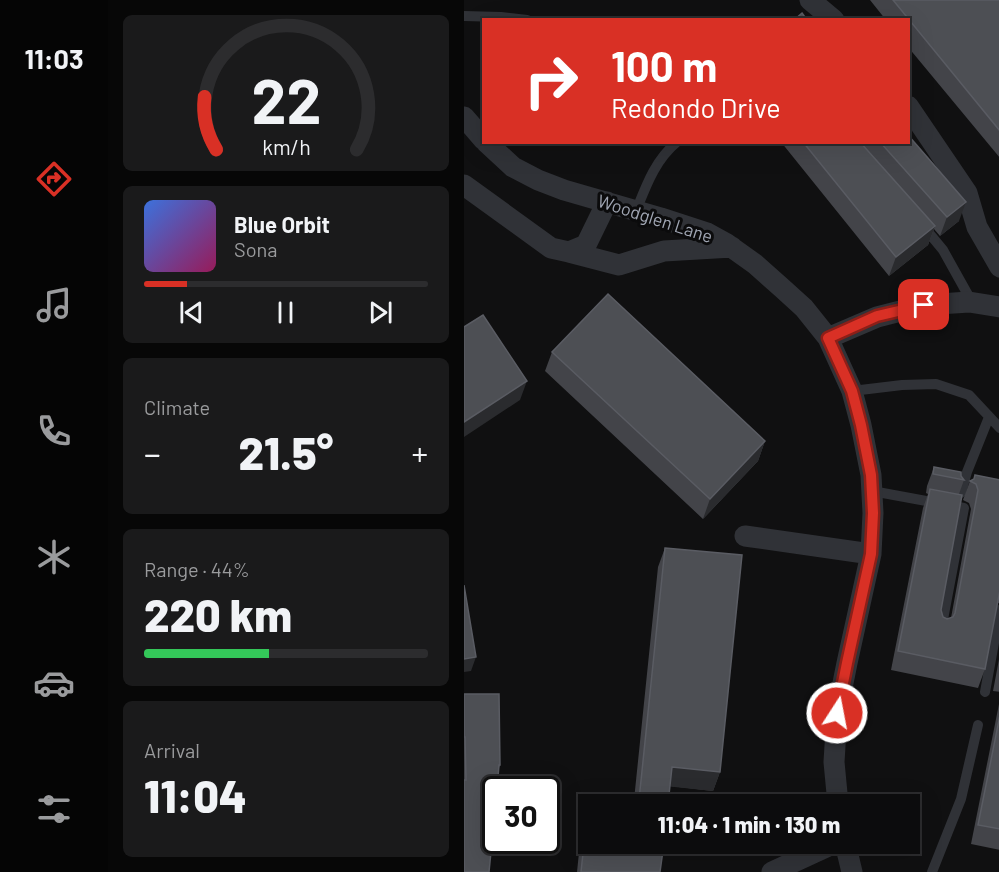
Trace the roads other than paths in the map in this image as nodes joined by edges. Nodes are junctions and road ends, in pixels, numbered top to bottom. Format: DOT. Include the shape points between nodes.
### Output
graph roads {
  1 [pos="810,0"];
  2 [pos="464,16"];
  3 [pos="496,18"];
  4 [pos="832,18"];
  5 [pos="910,109"];
  6 [pos="485,144"];
  7 [pos="675,144"];
  8 [pos="464,185"];
  9 [pos="607,202"];
  10 [pos="636,211"];
  11 [pos="920,223"];
  12 [pos="732,247"];
  13 [pos="569,252"];
  14 [pos="1000,267"];
  15 [pos="972,302"];
  16 [pos="1000,307"];
  17 [pos="828,338"];
  18 [pos="852,391"];
  19 [pos="989,417"];
  20 [pos="1000,428"];
  21 [pos="872,491"];
  22 [pos="961,493"];
  23 [pos="746,536"];
  24 [pos="871,554"];
  25 [pos="1000,610"];
  26 [pos="941,631"];
  27 [pos="985,692"];
  28 [pos="978,725"];
  29 [pos="837,794"];
  30 [pos="811,854"];
  31 [pos="848,854"];
  32 [pos="772,872"];
  33 [pos="852,872"];
  34 [pos="932,872"];
  1 -- 4 [label="street"];
  2 -- 3 [label="lane"];
  5 -- 14 [label="street" via="967,193 977,227"];
  6 -- 9 [label="street, Woodglen Lane" via="513,167 538,180"];
  7 -- 10 [label="lane" via="651,175"];
  8 -- 13 [label="street" via="551,248"];
  9 -- 10 [label="street, Woodglen Lane"];
  9 -- 13 [label="street" via="586,245"];
  10 -- 12 [label="street, Woodglen Lane" via="707,233"];
  11 -- 15 [label="lane" via="944,250"];
  12 -- 13 [label="street" via="664,251 619,265"];
  12 -- 17 [label="street, Woodglen Lane" via="804,308"];
  15 -- 16 [label="street"];
  15 -- 17 [label="street" via="924,305 877,316"];
  17 -- 18 [label="street, Woodglen Lane"];
  18 -- 19 [label="lane" via="936,384 969,396"];
  18 -- 21 [label="street, Woodglen Lane"];
  19 -- 20 [label="lane"];
  19 -- 22 [label="lane"];
  21 -- 24 [label="street, Woodglen Lane"];
  21 -- 26 [label="lane" via="964,508"];
  23 -- 24 [label="street"];
  24 -- 29 [label="street, Woodglen Lane" via="837,713 834,762"];
  25 -- 27 [label="lane"];
  28 -- 34 [label="lane" via="961,799"];
  30 -- 32 [label="street"];
  31 -- 33 [label="street"];
}
